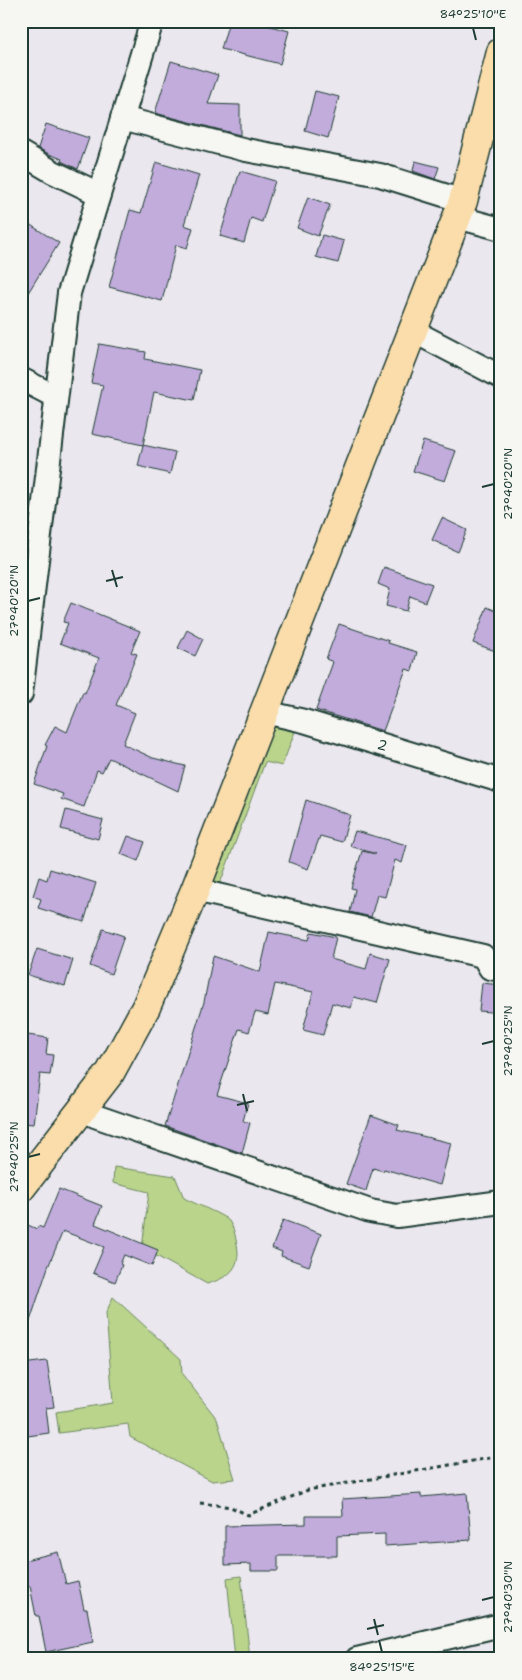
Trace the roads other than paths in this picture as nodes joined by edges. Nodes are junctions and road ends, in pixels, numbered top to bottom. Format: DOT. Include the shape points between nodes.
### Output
graph roads {
  1 [pos="150,22"];
  2 [pos="501,52"];
  3 [pos="122,118"];
  4 [pos="21,153"];
  5 [pos="99,194"];
  6 [pos="460,209"];
  7 [pos="501,229"];
  8 [pos="413,331"];
  9 [pos="501,376"];
  10 [pos="21,379"];
  11 [pos="56,397"];
  12 [pos="29,557"];
  13 [pos="21,694"];
  14 [pos="265,712"];
  15 [pos="501,780"];
  16 [pos="196,890"];
  17 [pos="501,970"];
  18 [pos="84,1108"];
  19 [pos="21,1188"];
  20 [pos="501,1202"];
  21 [pos="501,1625"];
  22 [pos="357,1659"];
  1 -- 3 [label="street"];
  2 -- 6 [label="main road"];
  3 -- 5 [label="street"];
  3 -- 6 [label="street" via="246,150 380,175"];
  4 -- 5 [label="street"];
  5 -- 11 [label="street" via="69,293"];
  6 -- 7 [label="street"];
  6 -- 8 [label="main road"];
  8 -- 9 [label="street"];
  8 -- 14 [label="main road"];
  10 -- 11 [label="street"];
  11 -- 12 [label="street"];
  12 -- 13 [label="street"];
  14 -- 15 [label="street, 2"];
  14 -- 16 [label="main road"];
  16 -- 17 [label="street" via="483,956 490,968"];
  16 -- 18 [label="main road" via="146,1007 110,1073"];
  18 -- 19 [label="main road"];
  18 -- 20 [label="street" via="95,1116 370,1211 397,1216"];
  21 -- 22 [label="street"];
}
